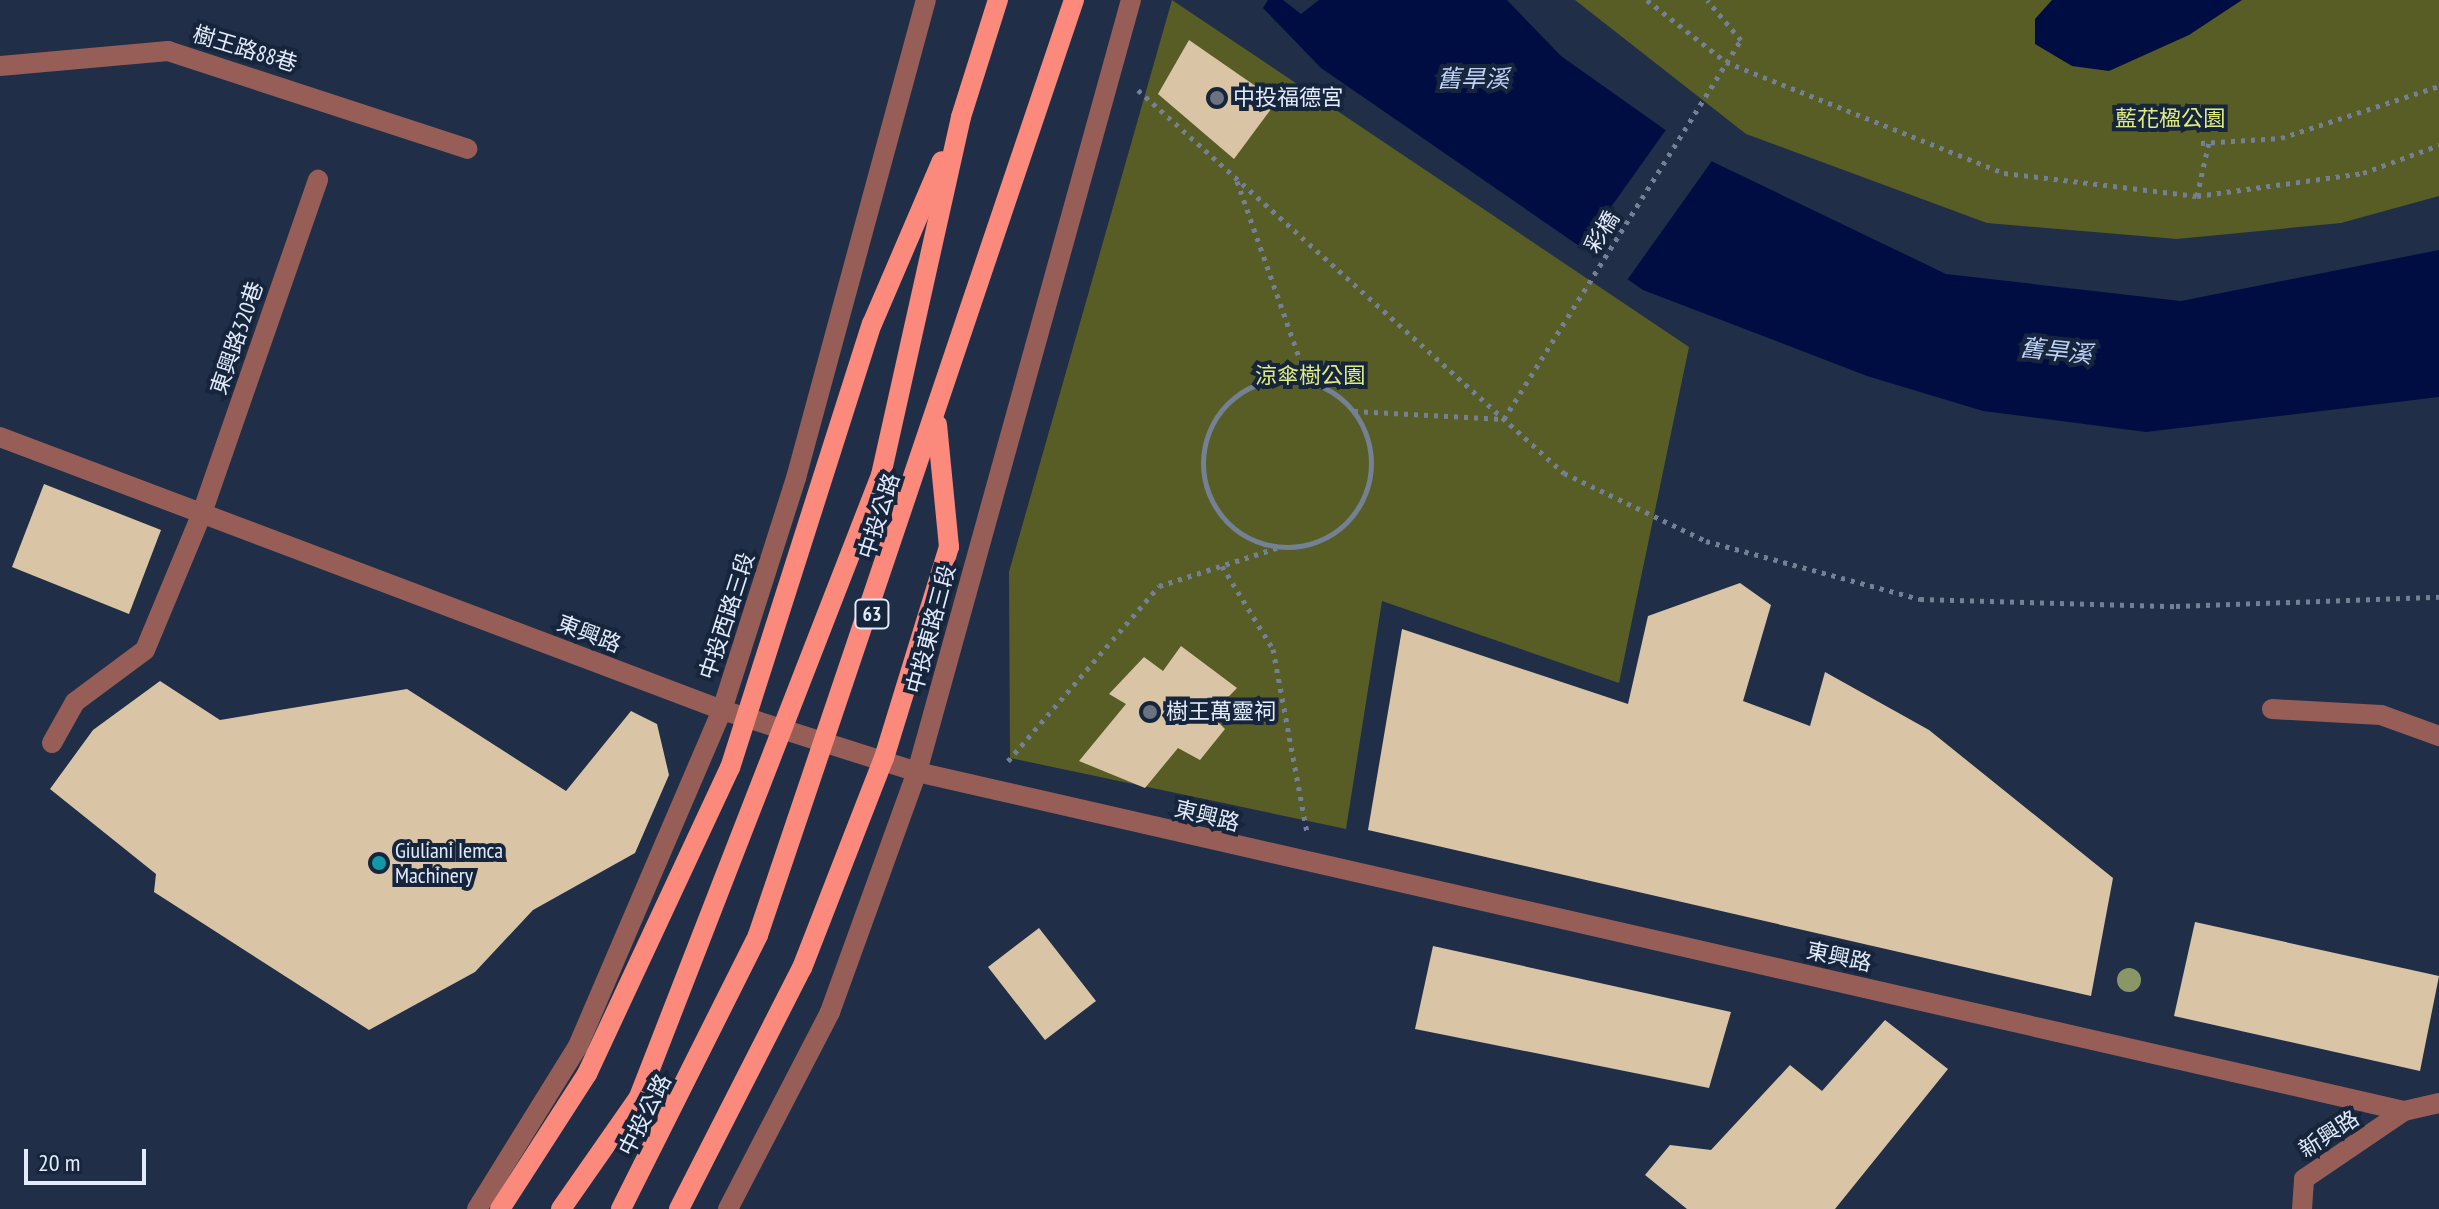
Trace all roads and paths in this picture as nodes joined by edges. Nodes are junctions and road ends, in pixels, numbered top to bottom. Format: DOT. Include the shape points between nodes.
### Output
graph roads {
  1 [pos="926,0"];
  2 [pos="998,0"];
  3 [pos="1074,0"];
  4 [pos="1131,0"];
  5 [pos="1647,0"];
  6 [pos="1707,0"];
  7 [pos="1726,62"];
  8 [pos="0,66"];
  9 [pos="2439,86"];
  10 [pos="1151,102"];
  11 [pos="961,117"];
  12 [pos="2439,145"];
  13 [pos="467,149"];
  14 [pos="1236,179"];
  15 [pos="318,180"];
  16 [pos="2197,196"];
  17 [pos="1307,380"];
  18 [pos="1354,411"];
  19 [pos="1504,419"];
  20 [pos="936,422"];
  21 [pos="0,437"];
  22 [pos="202,513"];
  23 [pos="1281,547"];
  24 [pos="1222,566"];
  25 [pos="2439,597"];
  26 [pos="2272,709"];
  27 [pos="722,710"];
  28 [pos="2439,736"];
  29 [pos="52,743"];
  30 [pos="917,772"];
  31 [pos="991,787"];
  32 [pos="1313,868"];
  33 [pos="2439,1103"];
  34 [pos="2404,1111"];
  35 [pos="477,1209"];
  36 [pos="500,1209"];
  37 [pos="561,1209"];
  38 [pos="621,1209"];
  39 [pos="679,1209"];
  40 [pos="728,1209"];
  41 [pos="2302,1209"];
  1 -- 27 [label="street, 中投西路三段" via="796,478"];
  2 -- 11 [label="main road, 中投公路 / 63, bridge"];
  3 -- 20 [label="main road, 中投公路 / 63, bridge"];
  4 -- 30 [label="street, 中投東路三段"];
  5 -- 7 [label="path"];
  6 -- 7 [label="path" via="1741,40"];
  7 -- 16 [label="path" via="2004,173"];
  7 -- 19 [label="path, 彩橋"];
  8 -- 13 [label="street, 樹王路88巷" via="168,51"];
  9 -- 16 [label="path" via="2281,138 2214,142 2201,143 2209,141 2206,155"];
  10 -- 14 [label="path"];
  11 -- 36 [label="main road, bridge" via="872,324 730,768 587,1074"];
  11 -- 37 [label="main road, 中投公路 / 63, bridge" via="881,475 639,1097"];
  12 -- 16 [label="path" via="2363,173"];
  14 -- 17 [label="path"];
  14 -- 19 [label="path"];
  15 -- 22 [label="street, 東興路320巷"];
  17 -- 18 [label="path"];
  17 -- 23 [label="path" via="1279,378 1228,401 1203,452 1204,479 1231,526"];
  18 -- 19 [label="path"];
  18 -- 23 [label="path" via="1368,437 1367,492 1333,534"];
  19 -- 25 [label="path" via="1564,473 1706,541 1920,599 2176,606"];
  20 -- 38 [label="main road, 中投公路 / 63, bridge" via="758,935"];
  20 -- 39 [label="main road, bridge" via="949,547 884,758 802,968"];
  21 -- 22 [label="street, 東興路"];
  22 -- 27 [label="street, 東興路"];
  22 -- 29 [label="street, 東興路320巷" via="145,650 75,702"];
  23 -- 24 [label="path"];
  24 -- 31 [label="path" via="1159,586"];
  24 -- 32 [label="path" via="1273,649"];
  26 -- 28 [label="street" via="2381,715"];
  27 -- 30 [label="street, 東興路"];
  27 -- 35 [label="street, 中投西路三段" via="578,1046"];
  30 -- 31 [label="street, 東興路"];
  30 -- 40 [label="street, 中投東路三段" via="830,1012"];
  31 -- 32 [label="street, 東興路"];
  32 -- 34 [label="street, 東興路" via="2151,1048"];
  33 -- 34 [label="street, 東興路"];
  34 -- 41 [label="street, 新興路" via="2304,1179"];
}
